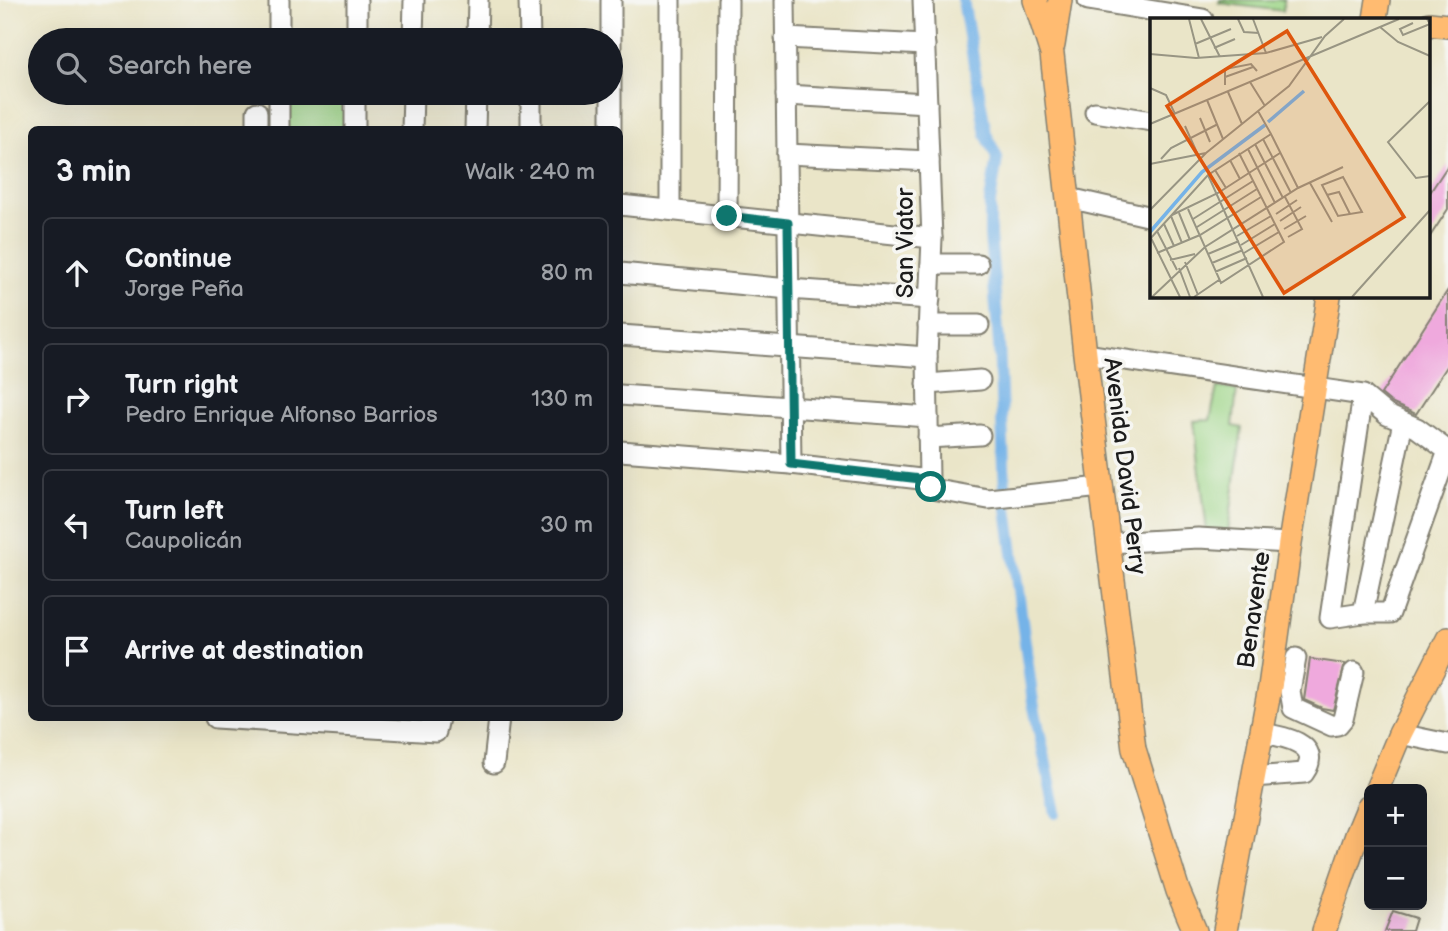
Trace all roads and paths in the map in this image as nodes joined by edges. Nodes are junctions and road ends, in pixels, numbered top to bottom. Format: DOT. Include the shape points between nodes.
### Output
graph roads {
  1 [pos="279,0"];
  2 [pos="357,0"];
  3 [pos="414,0"];
  4 [pos="478,0"];
  5 [pos="529,0"];
  6 [pos="611,0"];
  7 [pos="670,0"];
  8 [pos="728,0"];
  9 [pos="785,0"];
  10 [pos="923,0"];
  11 [pos="1035,0"];
  12 [pos="1059,0"];
  13 [pos="1088,0"];
  14 [pos="1192,14"];
  15 [pos="1430,24"];
  16 [pos="1448,26"];
  17 [pos="279,28"];
  18 [pos="356,28"];
  19 [pos="413,28"];
  20 [pos="477,28"];
  21 [pos="530,28"];
  22 [pos="611,28"];
  23 [pos="785,38"];
  24 [pos="925,45"];
  25 [pos="1052,54"];
  26 [pos="786,95"];
  27 [pos="927,103"];
  28 [pos="279,105"];
  29 [pos="355,105"];
  30 [pos="413,105"];
  31 [pos="476,105"];
  32 [pos="531,105"];
  33 [pos="611,105"];
  34 [pos="1095,112"];
  35 [pos="1150,121"];
  36 [pos="279,126"];
  37 [pos="355,126"];
  38 [pos="412,126"];
  39 [pos="475,126"];
  40 [pos="531,126"];
  41 [pos="611,126"];
  42 [pos="787,154"];
  43 [pos="929,161"];
  44 [pos="1069,198"];
  45 [pos="623,205"];
  46 [pos="670,210"];
  47 [pos="727,216"];
  48 [pos="1150,217"];
  49 [pos="788,223"];
  50 [pos="932,237"];
  51 [pos="931,264"];
  52 [pos="978,264"];
  53 [pos="623,273"];
  54 [pos="789,289"];
  55 [pos="1329,298"];
  56 [pos="930,299"];
  57 [pos="979,325"];
  58 [pos="928,326"];
  59 [pos="623,335"];
  60 [pos="790,348"];
  61 [pos="1085,354"];
  62 [pos="927,357"];
  63 [pos="979,380"];
  64 [pos="928,384"];
  65 [pos="1315,387"];
  66 [pos="623,395"];
  67 [pos="1363,395"];
  68 [pos="790,408"];
  69 [pos="928,416"];
  70 [pos="1404,422"];
  71 [pos="980,435"];
  72 [pos="929,438"];
  73 [pos="623,451"];
  74 [pos="791,464"];
  75 [pos="930,483"];
  76 [pos="1101,487"];
  77 [pos="1290,543"];
  78 [pos="1108,544"];
  79 [pos="1363,613"];
  80 [pos="1448,639"];
  81 [pos="1296,659"];
  82 [pos="1354,672"];
  83 [pos="1280,689"];
  84 [pos="262,721"];
  85 [pos="438,721"];
  86 [pos="499,721"];
  87 [pos="1261,733"];
  88 [pos="1400,734"];
  89 [pos="1448,744"];
  90 [pos="494,763"];
  91 [pos="1253,777"];
  92 [pos="1379,784"];
  93 [pos="1364,820"];
  94 [pos="1195,931"];
  95 [pos="1225,931"];
  96 [pos="1324,931"];
  1 -- 17 [label="street"];
  2 -- 18 [label="street"];
  3 -- 19 [label="street"];
  4 -- 20 [label="street"];
  5 -- 21 [label="street"];
  6 -- 22 [label="street"];
  7 -- 46 [label="street"];
  8 -- 47 [label="street"];
  9 -- 23 [label="street"];
  10 -- 24 [label="street, San Viator"];
  11 -- 25 [label="main road, Avenida David Perry"];
  12 -- 25 [label="main road"];
  13 -- 14 [label="street"];
  15 -- 16 [label="main road"];
  23 -- 24 [label="street"];
  23 -- 26 [label="street"];
  24 -- 27 [label="street, San Viator"];
  25 -- 44 [label="main road, Avenida David Perry"];
  26 -- 27 [label="street"];
  26 -- 42 [label="street"];
  27 -- 43 [label="street, San Viator"];
  28 -- 36 [label="street"];
  29 -- 37 [label="street"];
  30 -- 38 [label="street"];
  31 -- 39 [label="street"];
  32 -- 40 [label="street"];
  33 -- 41 [label="street"];
  34 -- 35 [label="street"];
  42 -- 43 [label="street"];
  42 -- 49 [label="street"];
  43 -- 50 [label="street, San Viator"];
  44 -- 48 [label="street"];
  44 -- 61 [label="main road, Avenida David Perry"];
  45 -- 46 [label="street"];
  46 -- 47 [label="street"];
  47 -- 49 [label="street"];
  49 -- 50 [label="street"];
  49 -- 54 [label="street"];
  50 -- 51 [label="street, San Viator"];
  51 -- 52 [label="street"];
  51 -- 56 [label="street, San Viator"];
  53 -- 54 [label="street"];
  54 -- 56 [label="street"];
  54 -- 60 [label="street"];
  55 -- 65 [label="main road, Benavente"];
  56 -- 58 [label="street, San Viator"];
  57 -- 58 [label="street"];
  58 -- 62 [label="street, San Viator"];
  59 -- 60 [label="street"];
  60 -- 62 [label="street"];
  60 -- 68 [label="street"];
  61 -- 65 [label="street"];
  61 -- 76 [label="main road, Avenida David Perry"];
  62 -- 64 [label="street, San Viator"];
  63 -- 64 [label="street"];
  64 -- 69 [label="street, San Viator"];
  65 -- 67 [label="street"];
  65 -- 77 [label="main road, Benavente"];
  66 -- 68 [label="street"];
  67 -- 70 [label="street" via="1387,415"];
  67 -- 79 [label="street" via="1330,618"];
  68 -- 69 [label="street"];
  68 -- 74 [label="street"];
  69 -- 72 [label="street, San Viator"];
  70 -- 79 [label="street"];
  70 -- 79 [label="street" via="1448,451 1390,612"];
  71 -- 72 [label="street"];
  72 -- 75 [label="street, San Viator"];
  73 -- 74 [label="street"];
  74 -- 75 [label="street"];
  75 -- 76 [label="street" via="937,490 988,499"];
  76 -- 78 [label="main road, Avenida David Perry"];
  77 -- 78 [label="street" via="1198,538"];
  77 -- 83 [label="main road, Benavente"];
  78 -- 94 [label="main road, Avenida David Perry" via="1135,749 1178,891"];
  80 -- 88 [label="main road"];
  81 -- 83 [label="street"];
  82 -- 83 [label="street" via="1338,725 1298,712"];
  83 -- 87 [label="main road, Benavente"];
  84 -- 85 [label="street" via="436,732"];
  86 -- 90 [label="street"];
  87 -- 91 [label="main road, Benavente"];
  87 -- 91 [label="street" via="1287,737 1309,751 1307,770"];
  88 -- 89 [label="street"];
  88 -- 92 [label="main road"];
  91 -- 95 [label="main road, Benavente"];
  93 -- 96 [label="main road"];
}
